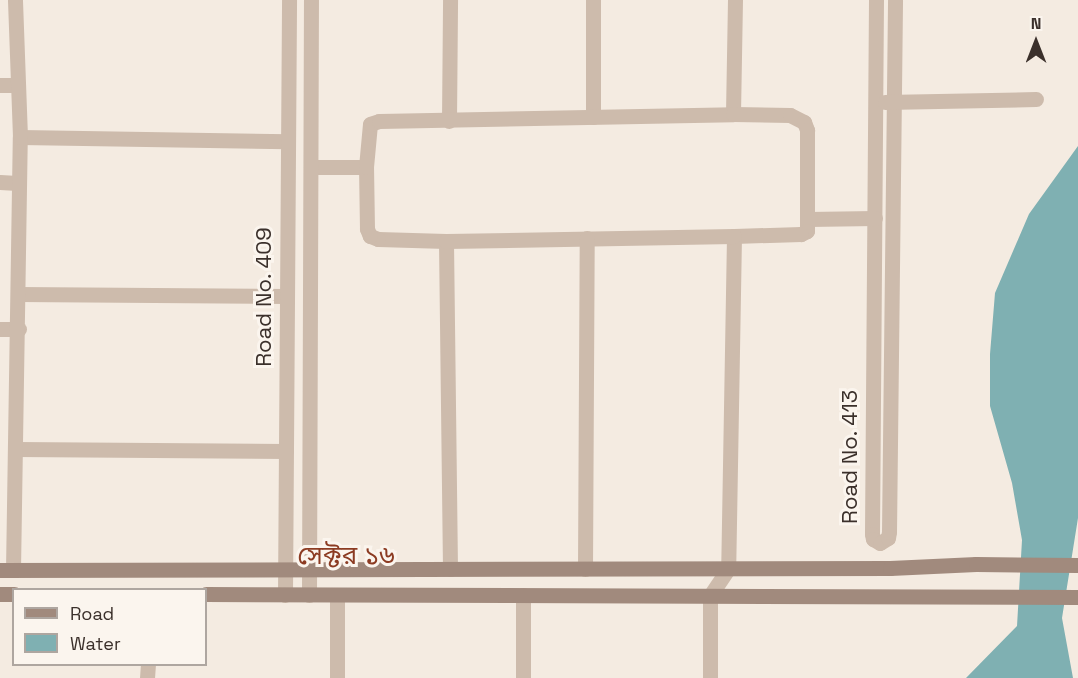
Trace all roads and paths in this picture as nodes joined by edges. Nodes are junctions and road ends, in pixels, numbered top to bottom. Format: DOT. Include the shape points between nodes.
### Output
graph roads {
  1 [pos="15,0"];
  2 [pos="289,0"];
  3 [pos="311,0"];
  4 [pos="450,0"];
  5 [pos="593,0"];
  6 [pos="735,0"];
  7 [pos="876,0"];
  8 [pos="895,0"];
  9 [pos="0,85"];
  10 [pos="18,85"];
  11 [pos="1036,99"];
  12 [pos="894,102"];
  13 [pos="876,103"];
  14 [pos="733,114"];
  15 [pos="593,117"];
  16 [pos="448,121"];
  17 [pos="20,137"];
  18 [pos="288,141"];
  19 [pos="311,167"];
  20 [pos="366,167"];
  21 [pos="0,183"];
  22 [pos="17,183"];
  23 [pos="875,218"];
  24 [pos="808,219"];
  25 [pos="734,236"];
  26 [pos="587,238"];
  27 [pos="446,241"];
  28 [pos="18,294"];
  29 [pos="287,296"];
  30 [pos="0,329"];
  31 [pos="19,329"];
  32 [pos="16,448"];
  33 [pos="286,451"];
  34 [pos="1078,565"];
  35 [pos="285,569"];
  36 [pos="309,569"];
  37 [pos="450,569"];
  38 [pos="585,569"];
  39 [pos="728,569"];
  40 [pos="7,570"];
  41 [pos="207,594"];
  42 [pos="285,595"];
  43 [pos="309,595"];
  44 [pos="337,595"];
  45 [pos="523,595"];
  46 [pos="710,596"];
  47 [pos="1078,597"];
  48 [pos="337,678"];
  49 [pos="523,678"];
  50 [pos="710,678"];
  1 -- 10 [label="street"];
  2 -- 18 [label="street, Road No. 409"];
  3 -- 19 [label="street, Road No. 409"];
  4 -- 16 [label="street"];
  5 -- 15 [label="street"];
  6 -- 14 [label="street"];
  7 -- 13 [label="street, Road No. 413"];
  8 -- 12 [label="street, Road No. 413"];
  9 -- 10 [label="street"];
  10 -- 17 [label="street"];
  11 -- 12 [label="street"];
  12 -- 13 [label="street"];
  12 -- 23 [label="street, Road No. 413" via="889,532 888,538 880,543 872,534"];
  13 -- 23 [label="street, Road No. 413"];
  14 -- 15 [label="street"];
  14 -- 24 [label="street" via="790,115 804,122"];
  15 -- 16 [label="street"];
  16 -- 20 [label="street" via="370,124"];
  17 -- 18 [label="street"];
  17 -- 22 [label="street"];
  18 -- 29 [label="street, Road No. 409"];
  19 -- 20 [label="street"];
  19 -- 36 [label="street, Road No. 409"];
  20 -- 27 [label="street" via="370,236"];
  21 -- 22 [label="street"];
  22 -- 28 [label="street"];
  23 -- 24 [label="street"];
  24 -- 25 [label="street" via="807,231 801,234"];
  25 -- 26 [label="street"];
  25 -- 39 [label="street"];
  26 -- 27 [label="street"];
  26 -- 38 [label="street"];
  27 -- 37 [label="street"];
  28 -- 29 [label="street"];
  28 -- 31 [label="street"];
  29 -- 33 [label="street, Road No. 409"];
  30 -- 31 [label="street"];
  31 -- 32 [label="street"];
  32 -- 33 [label="street"];
  32 -- 40 [label="street"];
  33 -- 35 [label="street, Road No. 409"];
  34 -- 39 [label="street"];
  35 -- 36 [label="street"];
  35 -- 40 [label="street"];
  35 -- 42 [label="street, Road No. 409"];
  36 -- 37 [label="street"];
  36 -- 43 [label="street, Road No. 409"];
  37 -- 38 [label="street"];
  38 -- 39 [label="street"];
  39 -- 46 [label="street"];
  41 -- 42 [label="street"];
  42 -- 43 [label="street"];
  43 -- 44 [label="street"];
  44 -- 45 [label="street"];
  44 -- 48 [label="street"];
  45 -- 46 [label="street"];
  45 -- 49 [label="street"];
  46 -- 47 [label="street"];
  46 -- 50 [label="street"];
}
